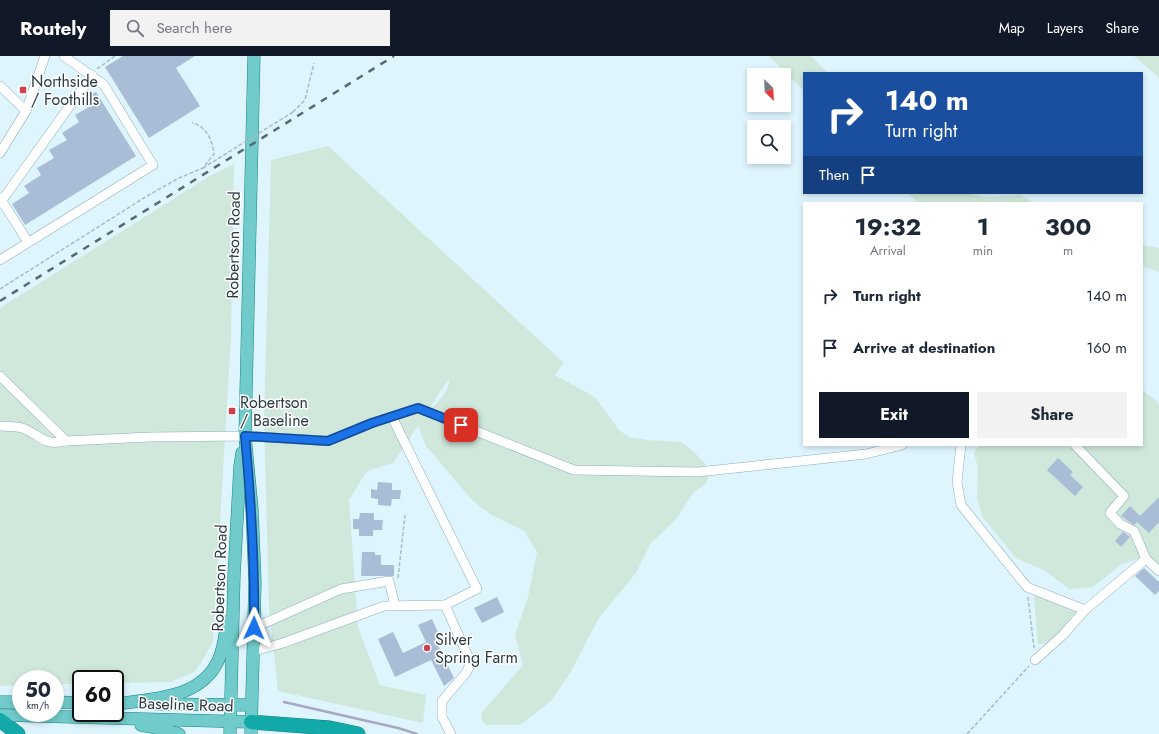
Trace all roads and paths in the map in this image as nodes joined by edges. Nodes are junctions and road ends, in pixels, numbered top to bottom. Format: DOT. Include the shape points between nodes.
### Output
graph roads {
  1 [pos="45,56"];
  2 [pos="115,56"];
  3 [pos="254,56"];
  4 [pos="69,57"];
  5 [pos="314,63"];
  6 [pos="92,76"];
  7 [pos="0,86"];
  8 [pos="26,111"];
  9 [pos="192,123"];
  10 [pos="0,153"];
  11 [pos="203,168"];
  12 [pos="1,200"];
  13 [pos="28,242"];
  14 [pos="0,260"];
  15 [pos="0,289"];
  16 [pos="0,376"];
  17 [pos="392,417"];
  18 [pos="0,426"];
  19 [pos="245,436"];
  20 [pos="66,441"];
  21 [pos="898,446"];
  22 [pos="961,446"];
  23 [pos="1076,446"];
  24 [pos="405,514"];
  25 [pos="1146,559"];
  26 [pos="1159,571"];
  27 [pos="234,576"];
  28 [pos="397,583"];
  29 [pos="1027,587"];
  30 [pos="395,605"];
  31 [pos="445,605"];
  32 [pos="1085,610"];
  33 [pos="254,628"];
  34 [pos="254,650"];
  35 [pos="1035,660"];
  36 [pos="0,702"];
  37 [pos="12,702"];
  38 [pos="124,702"];
  39 [pos="124,703"];
  40 [pos="232,705"];
  41 [pos="251,705"];
  42 [pos="0,715"];
  43 [pos="12,715"];
  44 [pos="64,716"];
  45 [pos="64,717"];
  46 [pos="0,720"];
  47 [pos="231,722"];
  48 [pos="251,728"];
  49 [pos="18,734"];
  50 [pos="179,734"];
  51 [pos="230,734"];
  52 [pos="358,734"];
  53 [pos="452,734"];
  54 [pos="967,734"];
  1 -- 8 [label="street"];
  2 -- 6 [label="path" via="100,66"];
  3 -- 19 [label="main road, Robertson Road"];
  4 -- 6 [label="street"];
  5 -- 11 [label="path, bridge" via="305,100 293,112"];
  6 -- 12 [label="street"];
  6 -- 13 [label="street" via="104,85 153,165"];
  7 -- 8 [label="street"];
  8 -- 10 [label="street"];
  9 -- 11 [label="path" via="198,124 204,130 214,146 214,154"];
  11 -- 15 [label="path" via="147,196"];
  12 -- 13 [label="street"];
  13 -- 14 [label="street"];
  16 -- 20 [label="street"];
  17 -- 19 [label="street" via="328,441"];
  17 -- 21 [label="street" via="418,408 574,470 698,472 866,454"];
  17 -- 31 [label="street" via="477,588"];
  18 -- 20 [label="street" via="23,428 43,441"];
  19 -- 20 [label="street" via="150,436"];
  19 -- 27 [label="main road, Robertson Road" via="240,466"];
  19 -- 33 [label="main road, Robertson Road" via="252,509"];
  22 -- 29 [label="street" via="957,482 961,505"];
  23 -- 25 [label="street" via="1124,496 1110,513 1120,524 1134,531"];
  24 -- 28 [label="path"];
  25 -- 26 [label="street"];
  25 -- 32 [label="street"];
  27 -- 38 [label="main road" via="222,652 211,672 183,693"];
  27 -- 40 [label="main road, Robertson Road"];
  29 -- 32 [label="street"];
  29 -- 35 [label="path"];
  30 -- 31 [label="street"];
  30 -- 33 [label="street" via="389,581 341,589"];
  30 -- 34 [label="street" via="384,606 283,643"];
  31 -- 53 [label="street" via="471,662 466,673 442,702 442,717"];
  32 -- 35 [label="street" via="1063,635"];
  33 -- 34 [label="main road, Robertson Road"];
  34 -- 41 [label="main road, Robertson Road"];
  35 -- 54 [label="path"];
  36 -- 37 [label="main road"];
  39 -- 40 [label="main road, Baseline Road"];
  40 -- 41 [label="main road, Baseline Road"];
  40 -- 47 [label="main road, Robertson Road"];
  41 -- 48 [label="main road, Robertson Road"];
  42 -- 43 [label="main road, Baseline Road"];
  44 -- 47 [label="main road, Baseline Road"];
  45 -- 50 [label="main road" via="144,725"];
  46 -- 49 [label="highway"];
  47 -- 48 [label="main road, Baseline Road"];
  47 -- 51 [label="main road, Robertson Road"];
  48 -- 52 [label="highway" via="330,728"];
}
